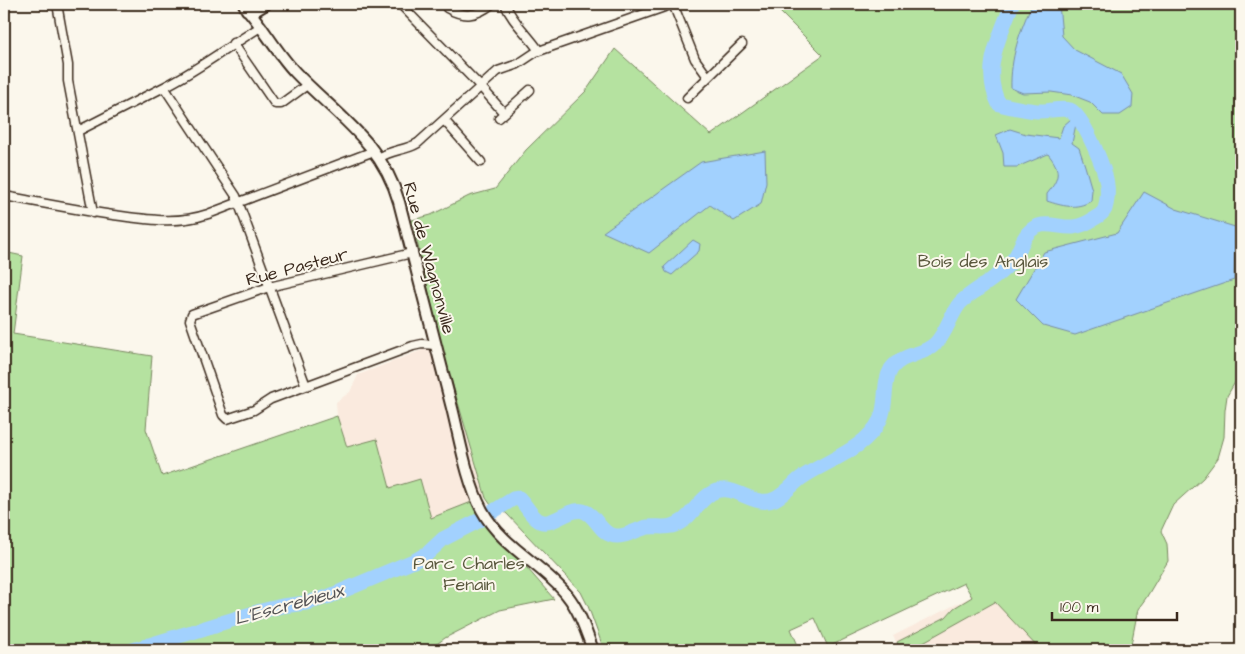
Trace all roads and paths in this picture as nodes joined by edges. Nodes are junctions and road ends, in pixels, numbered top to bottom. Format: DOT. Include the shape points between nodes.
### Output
graph roads {
  1 [pos="57,4"];
  2 [pos="492,4"];
  3 [pos="505,4"];
  4 [pos="673,4"];
  5 [pos="245,6"];
  6 [pos="261,6"];
  7 [pos="403,8"];
  8 [pos="448,8"];
  9 [pos="262,26"];
  10 [pos="233,44"];
  11 [pos="742,44"];
  12 [pos="539,50"];
  13 [pos="708,77"];
  14 [pos="308,85"];
  15 [pos="164,87"];
  16 [pos="481,87"];
  17 [pos="530,90"];
  18 [pos="687,98"];
  19 [pos="444,120"];
  20 [pos="78,131"];
  21 [pos="376,154"];
  22 [pos="482,162"];
  23 [pos="4,196"];
  24 [pos="238,203"];
  25 [pos="93,213"];
  26 [pos="412,253"];
  27 [pos="269,287"];
  28 [pos="435,344"];
  29 [pos="306,386"];
  30 [pos="593,650"];
  1 -- 20 [label="street"];
  2 -- 8 [label="street" via="480,13 470,15"];
  3 -- 12 [label="street" via="511,17"];
  4 -- 12 [label="street"];
  4 -- 13 [label="street" via="695,59"];
  5 -- 6 [label="street" via="254,12"];
  5 -- 9 [label="street, Rue de Wagnonville"];
  6 -- 9 [label="street, Rue de Wagnonville"];
  7 -- 16 [label="street"];
  9 -- 10 [label="street"];
  9 -- 14 [label="street, Rue de Wagnonville" via="286,62"];
  10 -- 14 [label="street" via="275,104 281,104"];
  10 -- 15 [label="street"];
  11 -- 13 [label="street"];
  12 -- 16 [label="street" via="518,64 498,71"];
  13 -- 18 [label="street"];
  14 -- 21 [label="street, Rue de Wagnonville" via="353,126"];
  15 -- 20 [label="street"];
  15 -- 24 [label="street"];
  16 -- 17 [label="street" via="502,116"];
  16 -- 19 [label="street"];
  19 -- 21 [label="street" via="416,145"];
  19 -- 22 [label="street"];
  20 -- 25 [label="street"];
  21 -- 24 [label="street"];
  21 -- 26 [label="street, Rue de Wagnonville" via="393,184"];
  23 -- 25 [label="street"];
  24 -- 25 [label="street" via="177,222"];
  24 -- 27 [label="street"];
  26 -- 27 [label="street, Rue Pasteur"];
  26 -- 28 [label="street, Rue de Wagnonville"];
  27 -- 29 [label="street"];
  27 -- 29 [label="street, Rue Pasteur" via="192,314 190,320 223,415 229,419"];
  28 -- 29 [label="street" via="417,345"];
  28 -- 30 [label="street, Rue de Wagnonville" via="472,486 484,512 506,542 566,594"];
}
